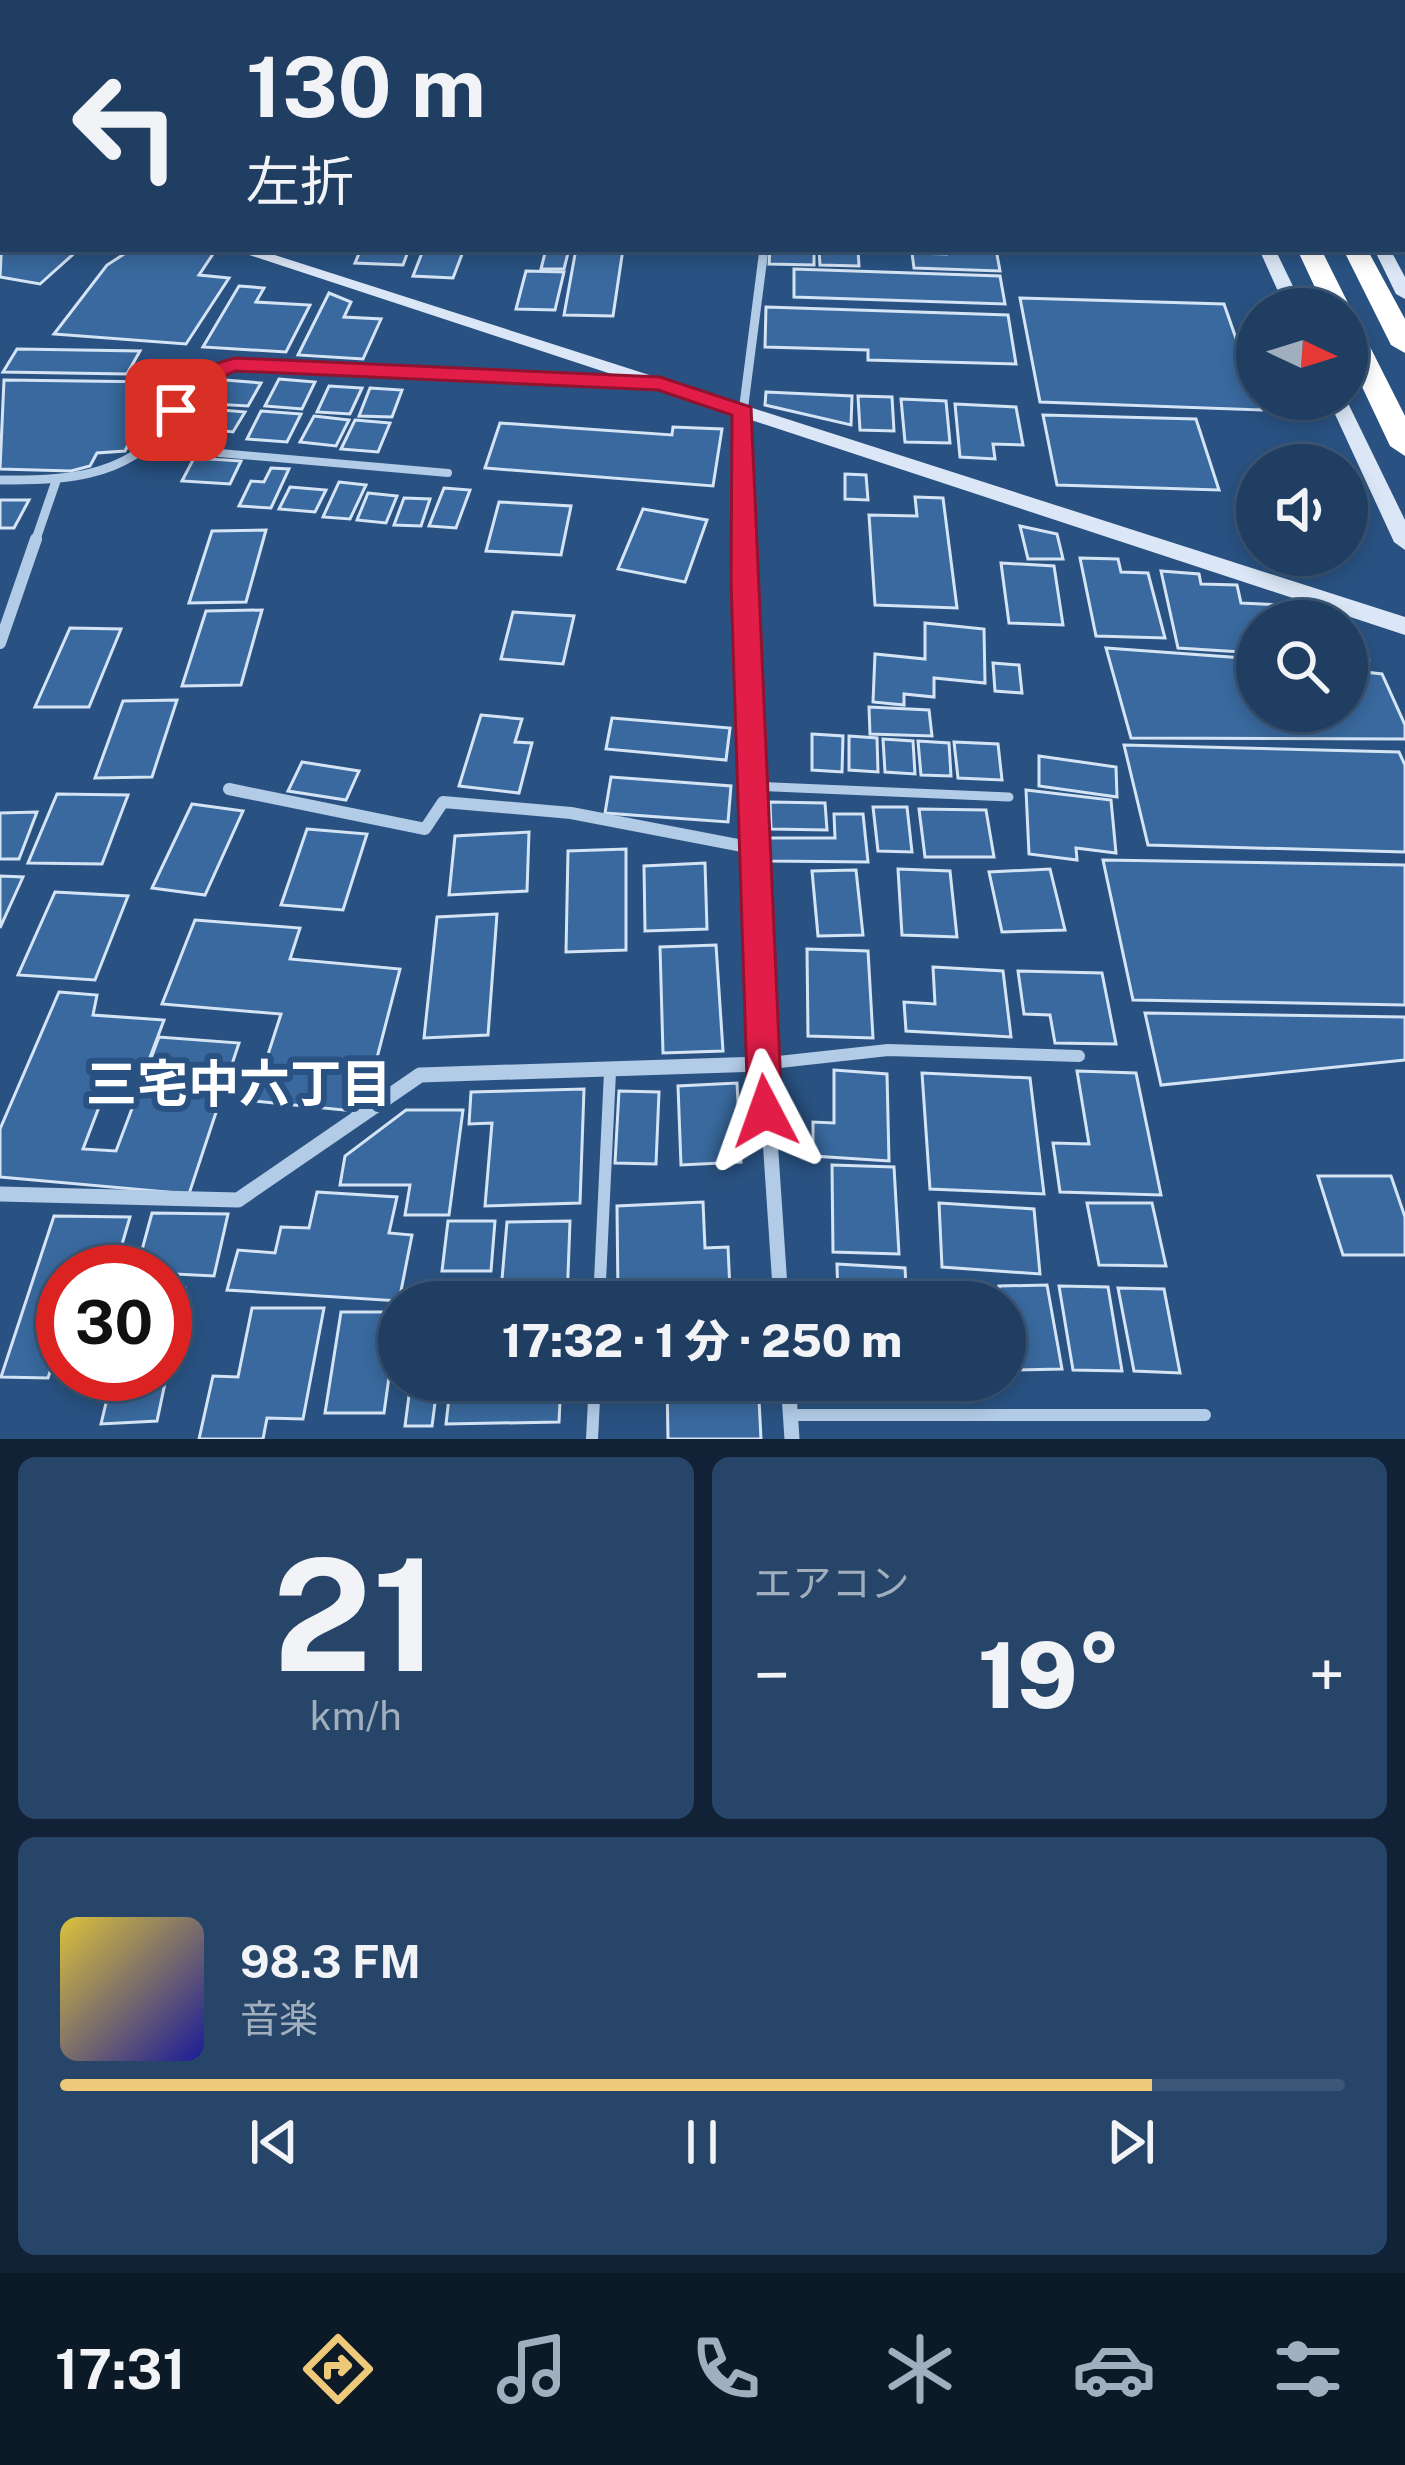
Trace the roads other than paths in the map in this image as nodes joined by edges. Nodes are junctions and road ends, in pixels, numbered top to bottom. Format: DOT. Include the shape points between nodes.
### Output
graph roads {
  1 [pos="248,252"];
  2 [pos="764,252"];
  3 [pos="1268,252"];
  4 [pos="1310,252"];
  5 [pos="1356,252"];
  6 [pos="1372,252"];
  7 [pos="1384,252"];
  8 [pos="1285,288"];
  9 [pos="1328,288"];
  10 [pos="1405,293"];
  11 [pos="1405,317"];
  12 [pos="1405,345"];
  13 [pos="1368,370"];
  14 [pos="660,384"];
  15 [pos="743,412"];
  16 [pos="1347,420"];
  17 [pos="157,438"];
  18 [pos="1405,446"];
  19 [pos="448,473"];
  20 [pos="0,481"];
  21 [pos="56,481"];
  22 [pos="1405,542"];
  23 [pos="1405,626"];
  24 [pos="0,644"];
  25 [pos="751,786"];
  26 [pos="229,789"];
  27 [pos="1010,797"];
  28 [pos="753,848"];
  29 [pos="1079,1056"];
  30 [pos="761,1064"];
  31 [pos="610,1072"];
  32 [pos="0,1194"];
  33 [pos="600,1281"];
  34 [pos="779,1281"];
  35 [pos="594,1401"];
  36 [pos="789,1401"];
  37 [pos="790,1415"];
  38 [pos="1205,1415"];
  39 [pos="592,1439"];
  40 [pos="792,1439"];
  1 -- 14 [label="street"];
  2 -- 15 [label="street"];
  3 -- 8 [label="street"];
  4 -- 9 [label="highway"];
  5 -- 12 [label="highway"];
  6 -- 11 [label="highway"];
  7 -- 10 [label="street"];
  13 -- 18 [label="highway"];
  14 -- 15 [label="street"];
  14 -- 17 [label="street" via="235,364 196,382"];
  15 -- 23 [label="street"];
  15 -- 25 [label="street"];
  16 -- 22 [label="street"];
  17 -- 19 [label="lane" via="220,453"];
  17 -- 21 [label="street" via="92,476"];
  20 -- 21 [label="street"];
  21 -- 24 [label="street"];
  25 -- 27 [label="lane"];
  25 -- 28 [label="street"];
  26 -- 28 [label="street" via="425,829 442,802 571,813"];
  28 -- 30 [label="street"];
  29 -- 30 [label="lane" via="888,1050"];
  30 -- 31 [label="street"];
  30 -- 34 [label="street"];
  31 -- 32 [label="street" via="420,1075 238,1200"];
  31 -- 33 [label="lane"];
  35 -- 39 [label="lane"];
  36 -- 37 [label="street"];
  37 -- 38 [label="lane"];
  37 -- 40 [label="street"];
}
